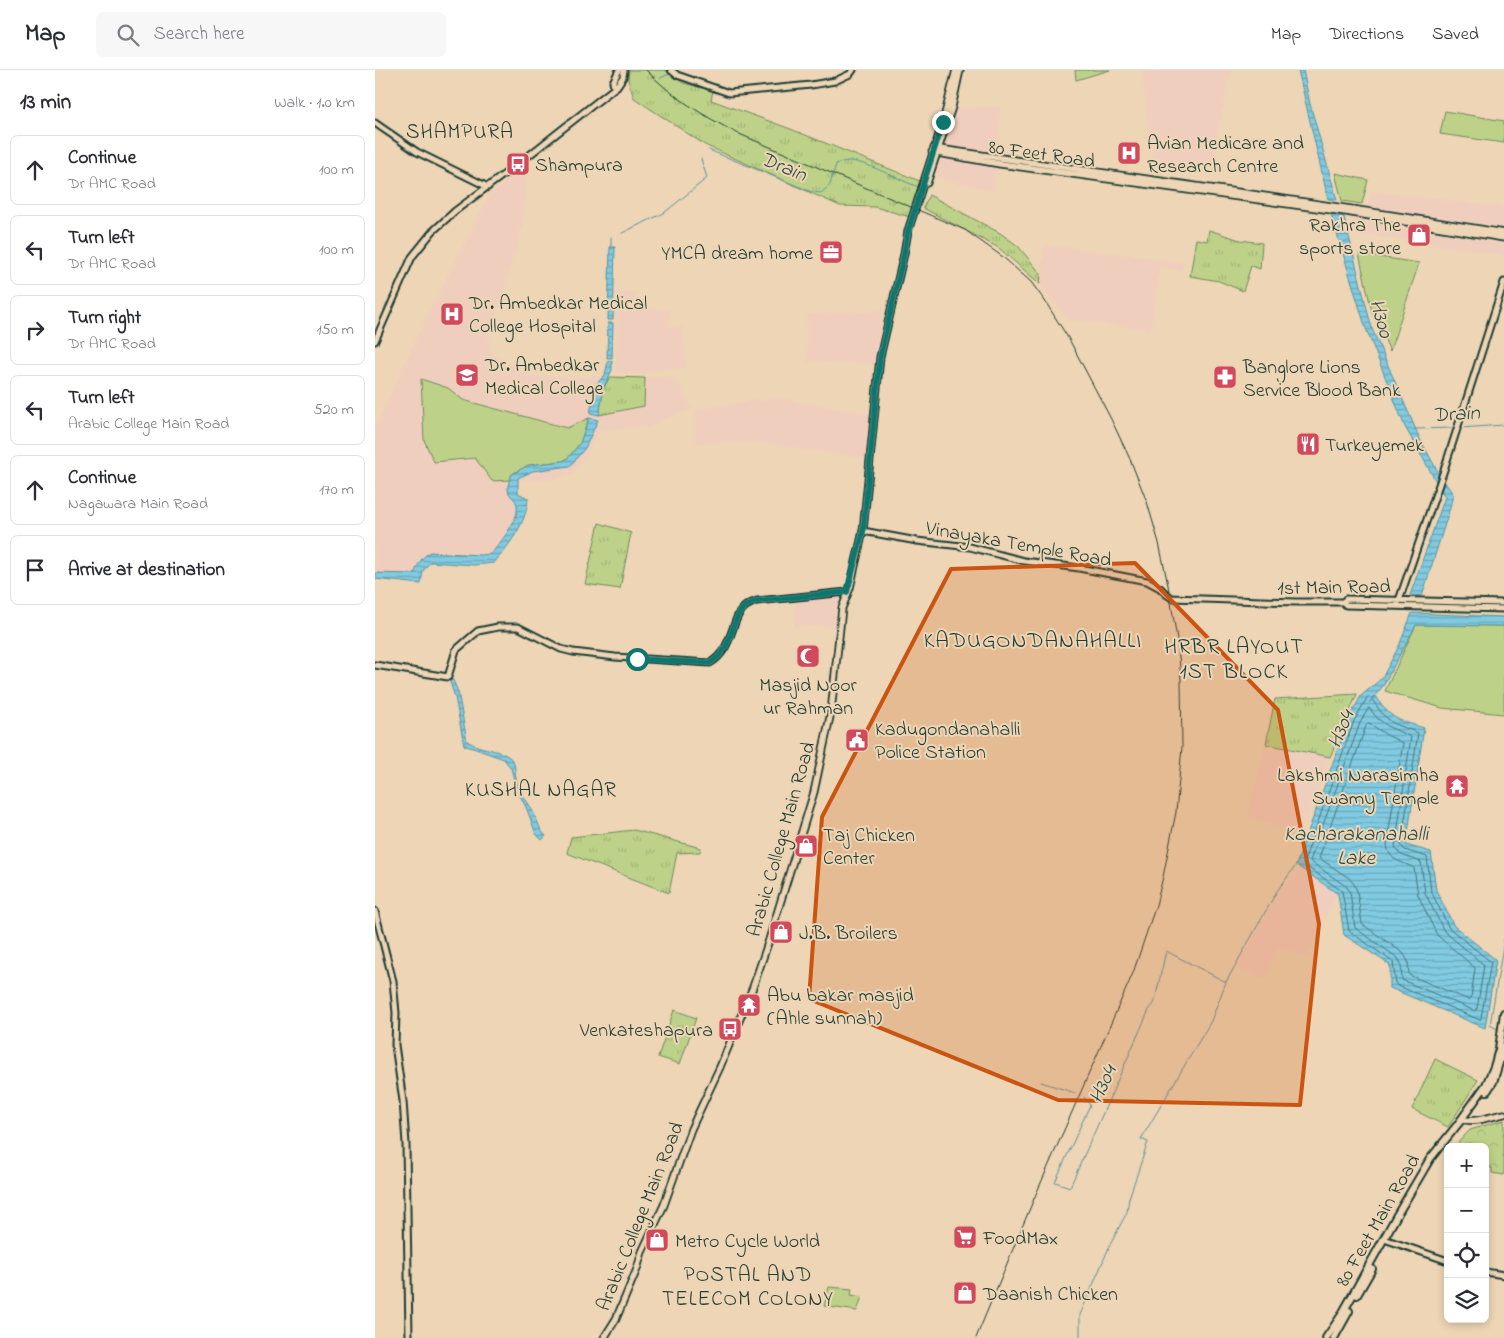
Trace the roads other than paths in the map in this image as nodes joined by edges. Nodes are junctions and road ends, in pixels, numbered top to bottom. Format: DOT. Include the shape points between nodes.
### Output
graph roads {
  1 [pos="619,70"];
  2 [pos="624,70"];
  3 [pos="672,70"];
  4 [pos="853,70"];
  5 [pos="956,70"];
  6 [pos="960,70"];
  7 [pos="614,87"];
  8 [pos="375,123"];
  9 [pos="936,150"];
  10 [pos="488,187"];
  11 [pos="1338,209"];
  12 [pos="1504,233"];
  13 [pos="908,234"];
  14 [pos="1504,238"];
  15 [pos="1504,282"];
  16 [pos="375,341"];
  17 [pos="863,532"];
  18 [pos="847,592"];
  19 [pos="1166,594"];
  20 [pos="1398,603"];
  21 [pos="1504,603"];
  22 [pos="1504,609"];
  23 [pos="375,665"];
  24 [pos="375,911"];
  25 [pos="1504,1013"];
  26 [pos="1504,1047"];
  27 [pos="1504,1114"];
  28 [pos="1464,1120"];
  29 [pos="1387,1240"];
  30 [pos="1444,1260"];
  31 [pos="1489,1273"];
  32 [pos="1504,1275"];
  33 [pos="409,1338"];
  34 [pos="604,1338"];
  35 [pos="1326,1338"];
  36 [pos="1334,1338"];
  1 -- 7 [label="street"];
  2 -- 7 [label="street"];
  3 -- 4 [label="street" via="677,75 729,93 835,82"];
  5 -- 9 [label="main road"];
  6 -- 9 [label="main road" via="952,107"];
  7 -- 10 [label="street"];
  8 -- 10 [label="street" via="425,156"];
  9 -- 11 [label="main road, 80 Feet Road"];
  9 -- 13 [label="main road"];
  9 -- 13 [label="main road" via="929,180"];
  10 -- 16 [label="street" via="433,231 412,257"];
  11 -- 12 [label="main road, 80 Feet Road"];
  11 -- 14 [label="main road, 80 Feet Road"];
  13 -- 17 [label="main road, Arabic College Main Road" via="880,357"];
  15 -- 20 [label="street"];
  17 -- 18 [label="main road, Arabic College Main Road"];
  17 -- 19 [label="street, Vinayaka Temple Road" via="970,547 1024,561 1147,581"];
  18 -- 23 [label="street" via="757,601 746,606 727,646 719,658 710,663 573,652 517,626 478,631 456,650 448,677"];
  18 -- 34 [label="main road, Arabic College Main Road" via="842,608 831,712 816,783 768,943 720,1067 691,1129 664,1205 616,1319"];
  19 -- 20 [label="street, 1st Main Road" via="1172,598 1343,602 1346,599"];
  20 -- 21 [label="street, 1st Main Road" via="1411,600"];
  20 -- 22 [label="street"];
  24 -- 33 [label="street" via="393,981 396,1013 395,1045 406,1144"];
  25 -- 28 [label="main road, 80 Feet Main Road" via="1494,1067"];
  26 -- 28 [label="main road, 80 Feet Main Road" via="1493,1082"];
  27 -- 28 [label="main road"];
  28 -- 29 [label="main road, 80 Feet Main Road" via="1425,1174"];
  28 -- 35 [label="main road, 80 Feet Main Road" via="1426,1166 1343,1314"];
  29 -- 30 [label="street"];
  29 -- 36 [label="main road, 80 Feet Main Road"];
  31 -- 32 [label="street"];
}
